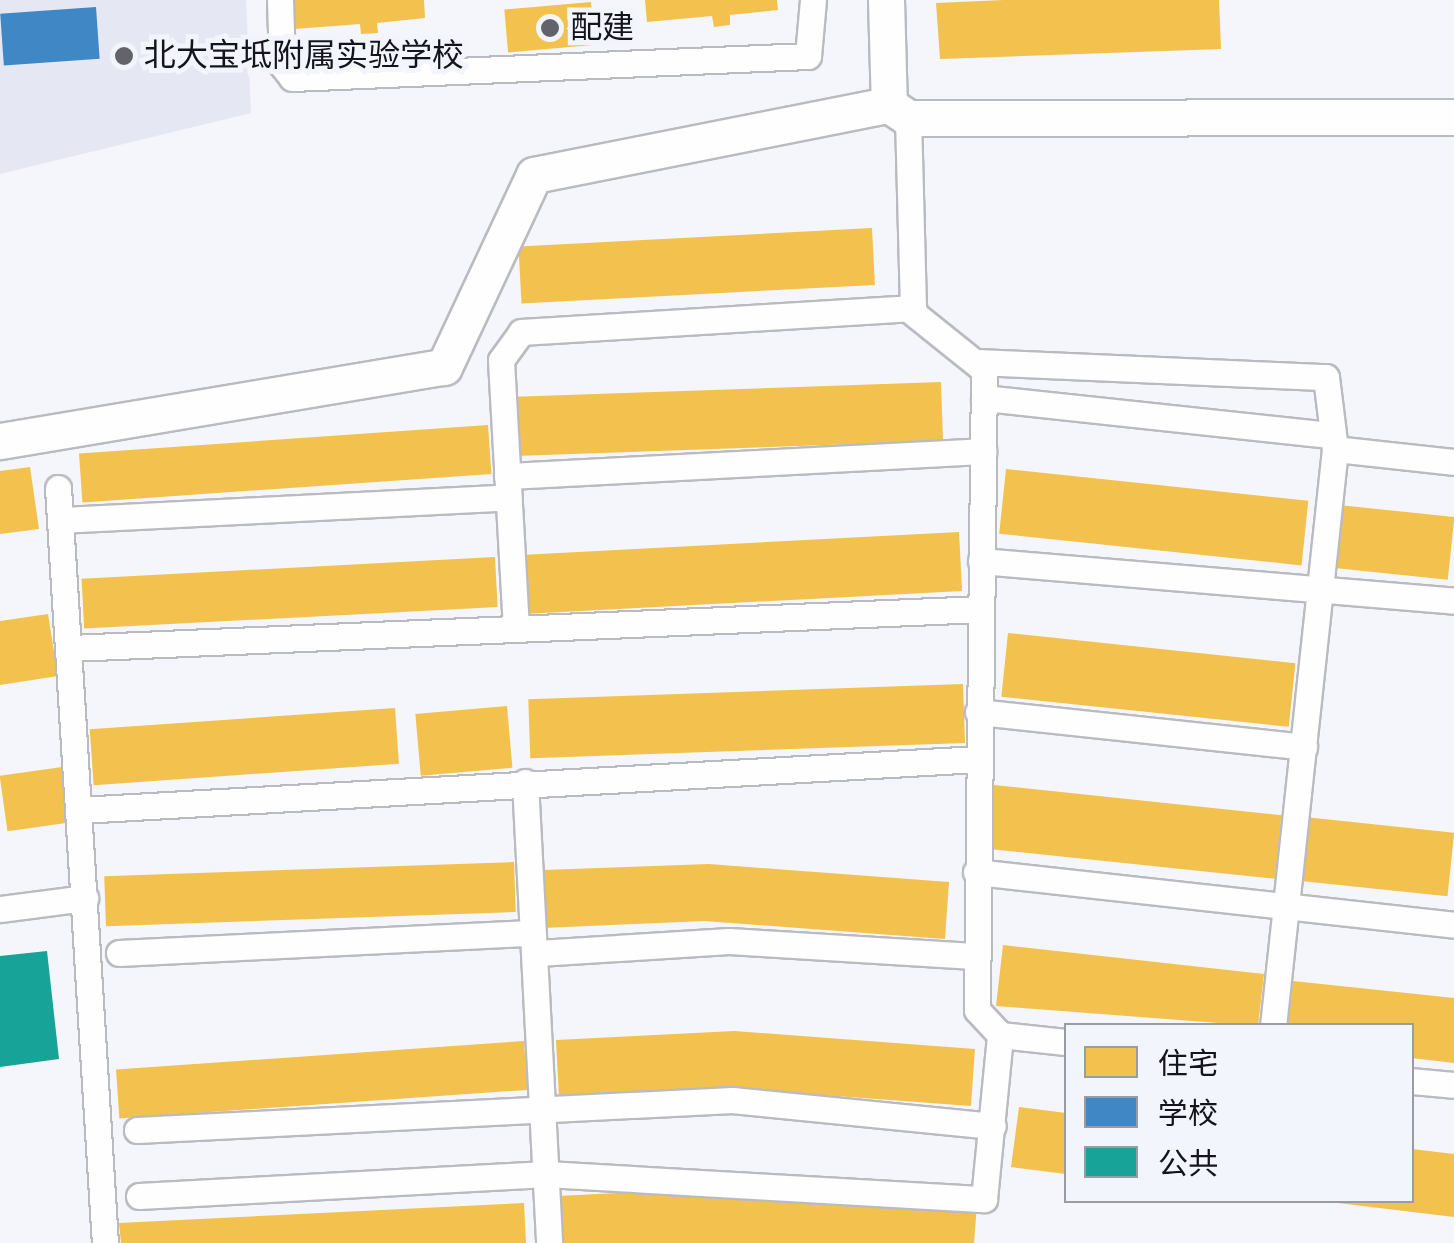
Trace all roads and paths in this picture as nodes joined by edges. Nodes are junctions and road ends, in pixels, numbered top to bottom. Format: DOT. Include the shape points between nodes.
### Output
graph roads {
  1 [pos="280,0"];
  2 [pos="813,0"];
  3 [pos="886,0"];
  4 [pos="899,112"];
  5 [pos="1454,118"];
  6 [pos="907,308"];
  7 [pos="978,362"];
  8 [pos="984,398"];
  9 [pos="0,441"];
  10 [pos="1332,442"];
  11 [pos="983,451"];
  12 [pos="1454,462"];
  13 [pos="508,486"];
  14 [pos="58,488"];
  15 [pos="60,520"];
  16 [pos="981,561"];
  17 [pos="1322,590"];
  18 [pos="1454,601"];
  19 [pos="980,608"];
  20 [pos="516,628"];
  21 [pos="70,648"];
  22 [pos="978,712"];
  23 [pos="1304,747"];
  24 [pos="978,759"];
  25 [pos="525,782"];
  26 [pos="80,810"];
  27 [pos="976,872"];
  28 [pos="85,898"];
  29 [pos="1287,906"];
  30 [pos="0,909"];
  31 [pos="1454,925"];
  32 [pos="534,943"];
  33 [pos="119,952"];
  34 [pos="974,956"];
  35 [pos="1273,1023"];
  36 [pos="1000,1035"];
  37 [pos="1064,1042"];
  38 [pos="1414,1081"];
  39 [pos="1454,1086"];
  40 [pos="542,1108"];
  41 [pos="993,1126"];
  42 [pos="137,1130"];
  43 [pos="546,1174"];
  44 [pos="139,1196"];
  45 [pos="105,1243"];
  46 [pos="549,1243"];
  1 -- 2 [label="street" via="282,65 292,78 808,56"];
  3 -- 4 [label="street"];
  4 -- 5 [label="street"];
  4 -- 6 [label="street"];
  4 -- 9 [label="street" via="534,175 444,366"];
  6 -- 7 [label="street"];
  6 -- 13 [label="street" via="521,332 501,360"];
  7 -- 8 [label="street"];
  7 -- 10 [label="street" via="1326,377"];
  8 -- 10 [label="street"];
  8 -- 11 [label="street"];
  10 -- 12 [label="street"];
  10 -- 17 [label="street"];
  11 -- 13 [label="street"];
  11 -- 16 [label="street"];
  13 -- 15 [label="street"];
  13 -- 20 [label="street"];
  14 -- 15 [label="street"];
  15 -- 21 [label="street"];
  16 -- 17 [label="street"];
  16 -- 19 [label="street"];
  17 -- 18 [label="street"];
  17 -- 23 [label="street"];
  19 -- 20 [label="street"];
  19 -- 22 [label="street"];
  20 -- 21 [label="street"];
  21 -- 26 [label="street"];
  22 -- 23 [label="street"];
  22 -- 24 [label="street"];
  23 -- 29 [label="street"];
  24 -- 25 [label="street"];
  24 -- 27 [label="street"];
  25 -- 26 [label="street"];
  25 -- 32 [label="street"];
  26 -- 28 [label="street"];
  27 -- 29 [label="street"];
  27 -- 34 [label="street"];
  28 -- 30 [label="street"];
  28 -- 45 [label="street"];
  29 -- 31 [label="street"];
  29 -- 35 [label="street"];
  32 -- 33 [label="street"];
  32 -- 34 [label="street" via="729,941"];
  32 -- 40 [label="street"];
  34 -- 36 [label="street" via="977,1010"];
  36 -- 37 [label="street"];
  36 -- 41 [label="street"];
  38 -- 39 [label="street"];
  40 -- 41 [label="street" via="732,1100"];
  40 -- 42 [label="street"];
  40 -- 43 [label="street"];
  41 -- 43 [label="street" via="984,1199"];
  43 -- 44 [label="street"];
  43 -- 46 [label="street"];
}
